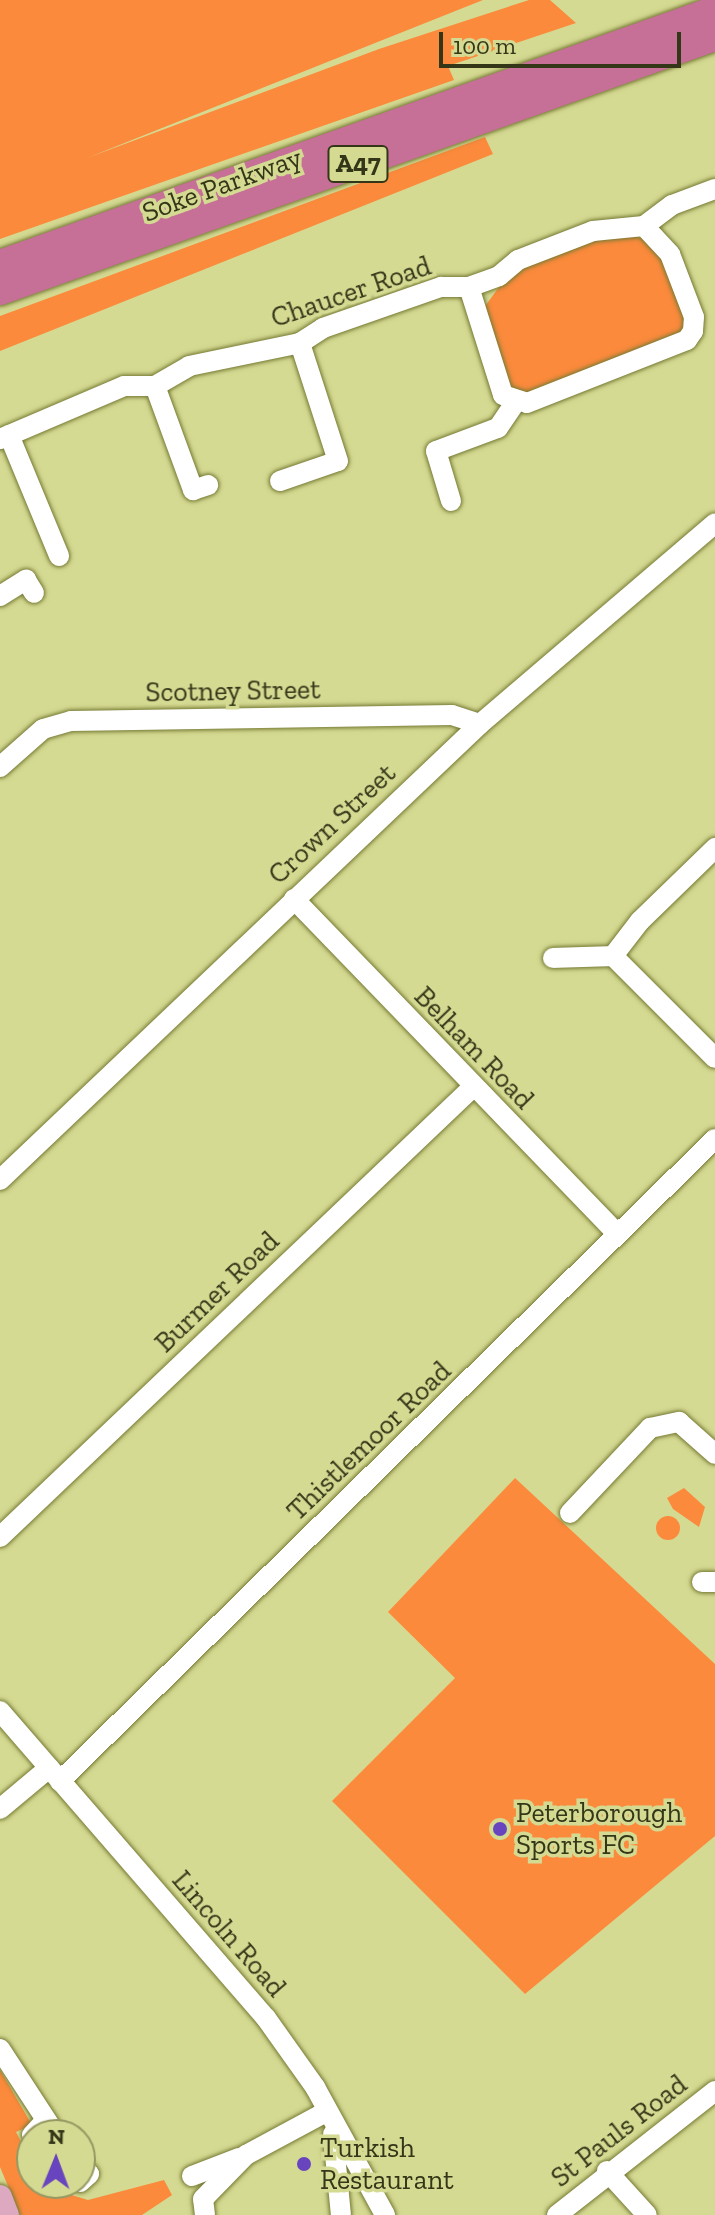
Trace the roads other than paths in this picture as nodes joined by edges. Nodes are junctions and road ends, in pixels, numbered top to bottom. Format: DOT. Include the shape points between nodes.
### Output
graph roads {
  1 [pos="715,10"];
  2 [pos="715,37"];
  3 [pos="715,189"];
  4 [pos="644,226"];
  5 [pos="0,264"];
  6 [pos="469,287"];
  7 [pos="0,291"];
  8 [pos="300,343"];
  9 [pos="155,386"];
  10 [pos="515,403"];
  11 [pos="5,437"];
  12 [pos="280,481"];
  13 [pos="200,494"];
  14 [pos="451,501"];
  15 [pos="715,523"];
  16 [pos="49,547"];
  17 [pos="34,593"];
  18 [pos="0,596"];
  19 [pos="480,724"];
  20 [pos="0,767"];
  21 [pos="715,848"];
  22 [pos="294,899"];
  23 [pos="613,956"];
  24 [pos="553,958"];
  25 [pos="715,1058"];
  26 [pos="472,1088"];
  27 [pos="715,1139"];
  28 [pos="0,1180"];
  29 [pos="617,1233"];
  30 [pos="715,1454"];
  31 [pos="570,1513"];
  32 [pos="0,1537"];
  33 [pos="0,1711"];
  34 [pos="54,1774"];
  35 [pos="0,1809"];
  36 [pos="0,2049"];
  37 [pos="715,2091"];
  38 [pos="38,2119"];
  39 [pos="329,2119"];
  40 [pos="246,2155"];
  41 [pos="607,2171"];
  42 [pos="192,2176"];
  43 [pos="0,2197"];
  44 [pos="7,2215"];
  45 [pos="205,2215"];
  46 [pos="341,2215"];
  47 [pos="385,2215"];
  48 [pos="557,2215"];
  49 [pos="647,2215"];
  1 -- 5 [label="highway, Soke Parkway / A47"];
  2 -- 7 [label="highway, Soke Parkway / A47"];
  3 -- 4 [label="street, Chaucer Road" via="672,205"];
  4 -- 6 [label="street, Chaucer Road" via="593,231 518,260 499,276"];
  4 -- 10 [label="street" via="670,254 689,304 693,331 687,340 527,403"];
  6 -- 8 [label="street, Chaucer Road" via="441,287 323,328"];
  6 -- 10 [label="street" via="503,395"];
  8 -- 9 [label="street, Chaucer Road" via="189,366"];
  8 -- 12 [label="street" via="338,461"];
  9 -- 11 [label="street, Chaucer Road" via="124,386"];
  9 -- 13 [label="street"];
  10 -- 14 [label="street" via="498,428 436,451"];
  11 -- 16 [label="street"];
  15 -- 19 [label="street, Crown Street"];
  17 -- 18 [label="street" via="26,580"];
  19 -- 20 [label="street, Scotney Street" via="452,715 71,721 43,729"];
  19 -- 22 [label="street, Crown Street"];
  21 -- 23 [label="street" via="640,921"];
  22 -- 26 [label="street, Belham Road"];
  22 -- 28 [label="street, Crown Street"];
  23 -- 24 [label="street"];
  23 -- 25 [label="street"];
  26 -- 29 [label="street, Belham Road"];
  26 -- 32 [label="street, Burmer Road"];
  27 -- 29 [label="street, Thistlemoor Road"];
  29 -- 34 [label="street, Thistlemoor Road"];
  30 -- 31 [label="street" via="679,1422 650,1428"];
  33 -- 34 [label="street, Lincoln Road"];
  34 -- 35 [label="street, Thistlemoor Road"];
  34 -- 39 [label="street, Lincoln Road" via="266,2018"];
  36 -- 38 [label="street"];
  37 -- 41 [label="street, St Pauls Road"];
  39 -- 40 [label="street"];
  39 -- 46 [label="street"];
  39 -- 47 [label="street, Lincoln Road"];
  40 -- 42 [label="street"];
  40 -- 45 [label="street" via="203,2199"];
  41 -- 48 [label="street, St Pauls Road"];
  41 -- 49 [label="street"];
  43 -- 44 [label="main road"];
}
